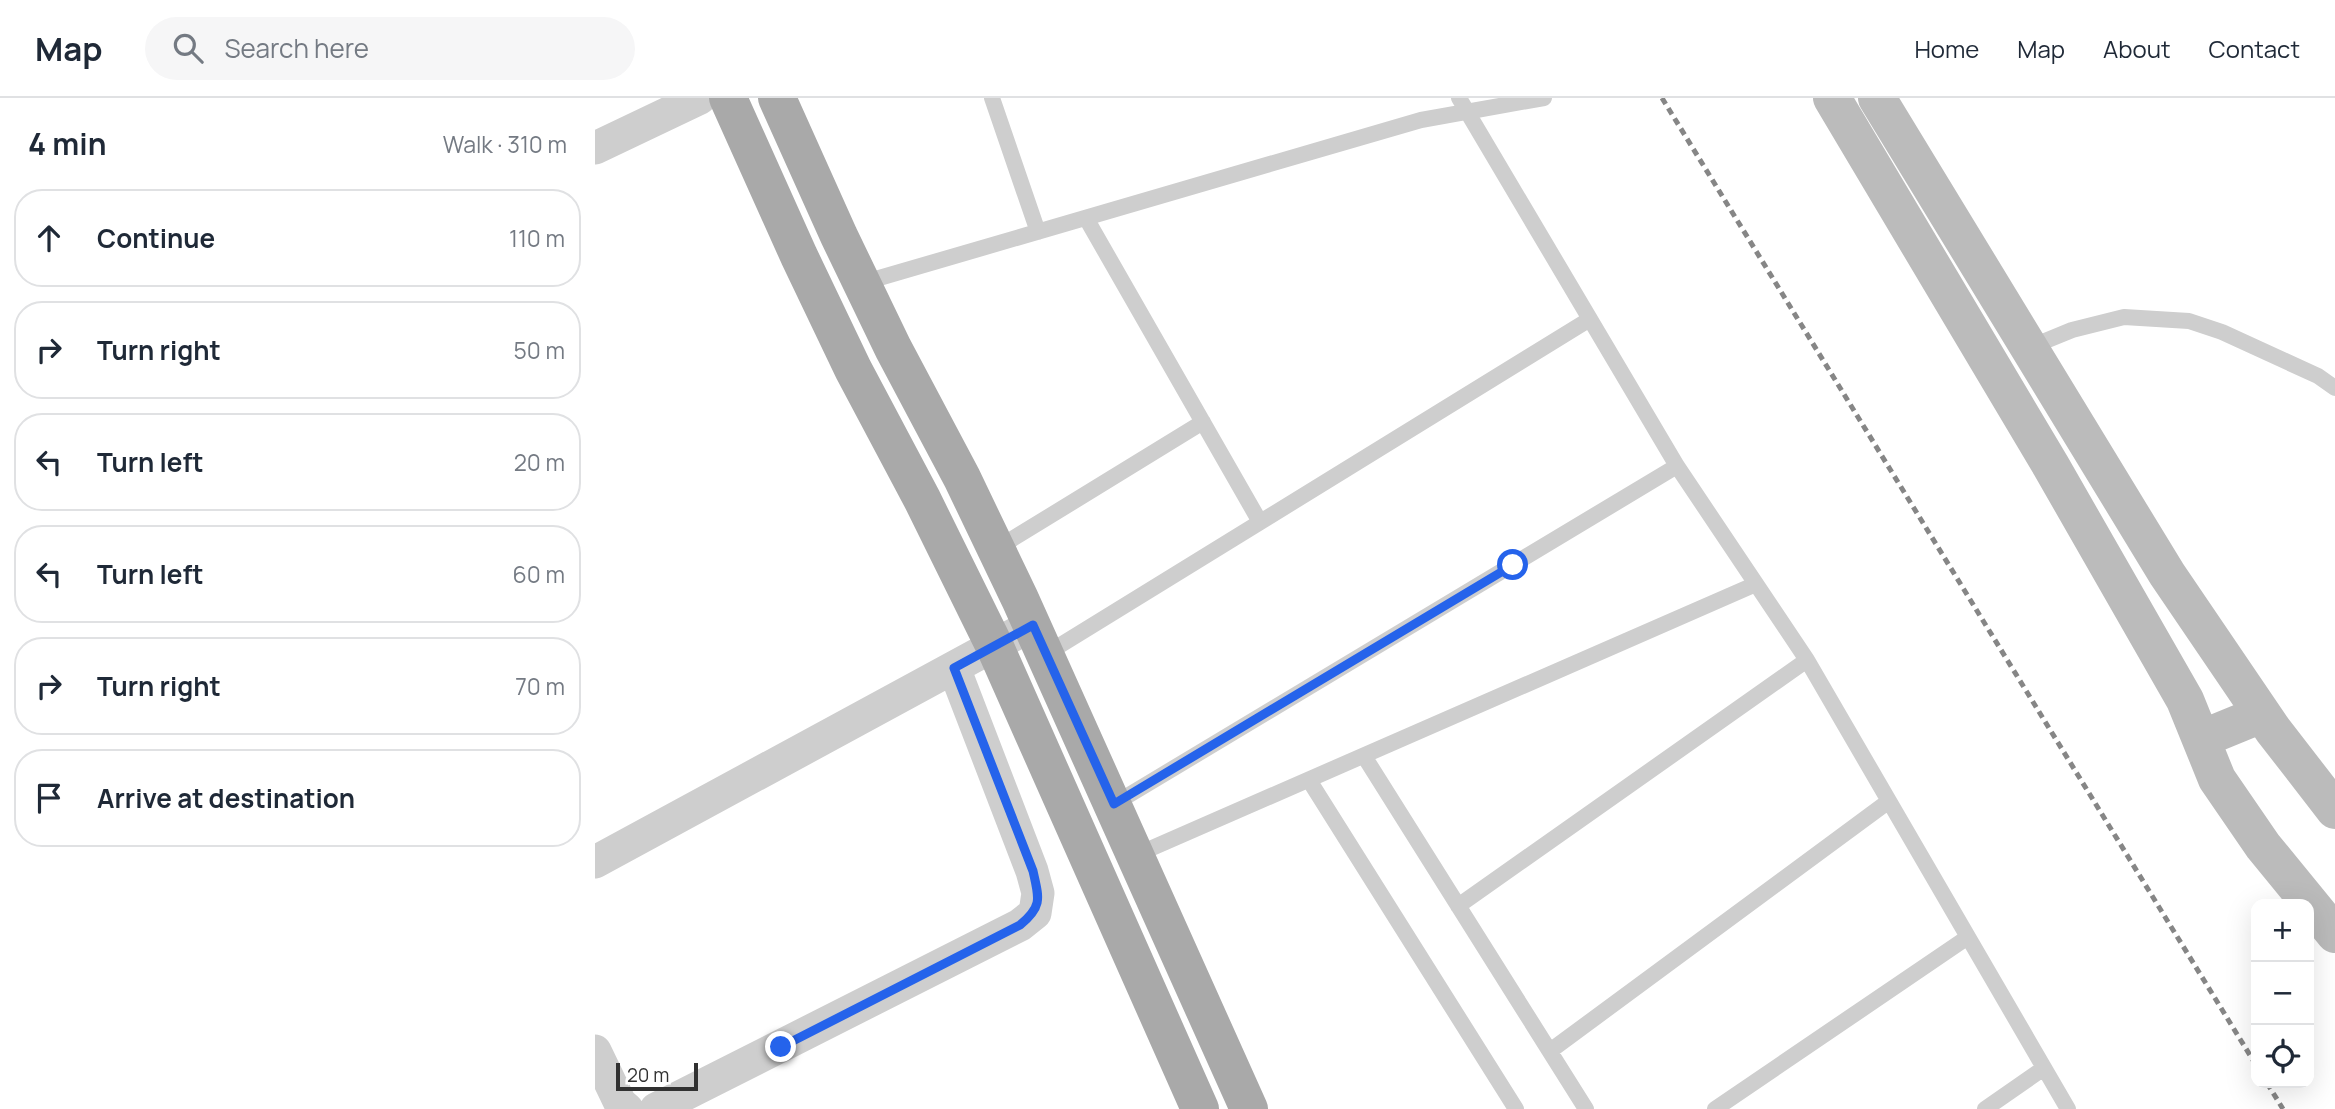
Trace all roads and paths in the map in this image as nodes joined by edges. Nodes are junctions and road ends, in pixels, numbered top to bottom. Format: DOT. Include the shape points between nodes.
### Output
graph roads {
  1 [pos="700,98"];
  2 [pos="728,98"];
  3 [pos="777,98"];
  4 [pos="992,98"];
  5 [pos="1544,98"];
  6 [pos="1832,98"];
  7 [pos="1877,98"];
  8 [pos="1464,105"];
  9 [pos="595,148"];
  10 [pos="1086,218"];
  11 [pos="1038,232"];
  12 [pos="862,284"];
  13 [pos="1590,318"];
  14 [pos="2028,348"];
  15 [pos="2335,388"];
  16 [pos="1203,422"];
  17 [pos="1677,466"];
  18 [pos="1260,522"];
  19 [pos="996,549"];
  20 [pos="1756,584"];
  21 [pos="1039,640"];
  22 [pos="995,647"];
  23 [pos="1807,660"];
  24 [pos="954,668"];
  25 [pos="2262,714"];
  26 [pos="2201,738"];
  27 [pos="1364,756"];
  28 [pos="1309,780"];
  29 [pos="1889,801"];
  30 [pos="1114,804"];
  31 [pos="2335,810"];
  32 [pos="1136,855"];
  33 [pos="595,862"];
  34 [pos="2320,888"];
  35 [pos="1458,906"];
  36 [pos="2335,934"];
  37 [pos="1968,937"];
  38 [pos="595,1051"];
  39 [pos="1550,1051"];
  40 [pos="2044,1068"];
  41 [pos="627,1109"];
  42 [pos="656,1109"];
  43 [pos="1200,1109"];
  44 [pos="1249,1109"];
  45 [pos="1515,1109"];
  46 [pos="1586,1109"];
  47 [pos="1715,1109"];
  48 [pos="1985,1109"];
  49 [pos="2068,1109"];
  1 -- 9 [label="street"];
  2 -- 22 [label="main road" via="853,369"];
  3 -- 12 [label="main road"];
  4 -- 11 [label="lane"];
  5 -- 8 [label="lane"];
  6 -- 26 [label="main road" via="2051,466 2185,700"];
  7 -- 14 [label="main road"];
  8 -- 10 [label="lane"];
  8 -- 13 [label="lane"];
  10 -- 11 [label="lane"];
  10 -- 16 [label="lane"];
  11 -- 12 [label="lane"];
  12 -- 19 [label="main road"];
  13 -- 17 [label="lane"];
  13 -- 18 [label="lane"];
  14 -- 15 [label="lane" via="2071,330 2124,317 2189,321 2234,337"];
  14 -- 25 [label="main road" via="2167,573"];
  16 -- 18 [label="lane"];
  16 -- 19 [label="lane"];
  17 -- 20 [label="lane"];
  17 -- 30 [label="lane"];
  18 -- 21 [label="lane"];
  19 -- 21 [label="main road"];
  20 -- 23 [label="lane"];
  20 -- 27 [label="lane"];
  21 -- 22 [label="street"];
  21 -- 30 [label="main road"];
  22 -- 24 [label="street"];
  22 -- 43 [label="main road"];
  23 -- 29 [label="lane"];
  23 -- 35 [label="lane"];
  24 -- 33 [label="street"];
  24 -- 42 [label="street" via="1033,871 1038,893 1035,913 1020,925"];
  25 -- 26 [label="main road"];
  25 -- 31 [label="main road"];
  26 -- 34 [label="main road" via="2217,779 2263,846"];
  27 -- 28 [label="lane"];
  27 -- 35 [label="lane"];
  28 -- 32 [label="lane"];
  28 -- 45 [label="lane"];
  29 -- 37 [label="lane"];
  29 -- 39 [label="lane"];
  30 -- 32 [label="main road"];
  32 -- 44 [label="main road"];
  34 -- 36 [label="main road"];
  35 -- 39 [label="lane"];
  37 -- 40 [label="lane"];
  37 -- 47 [label="lane"];
  38 -- 41 [label="street"];
  39 -- 46 [label="lane"];
  40 -- 48 [label="lane"];
  40 -- 49 [label="lane"];
}
